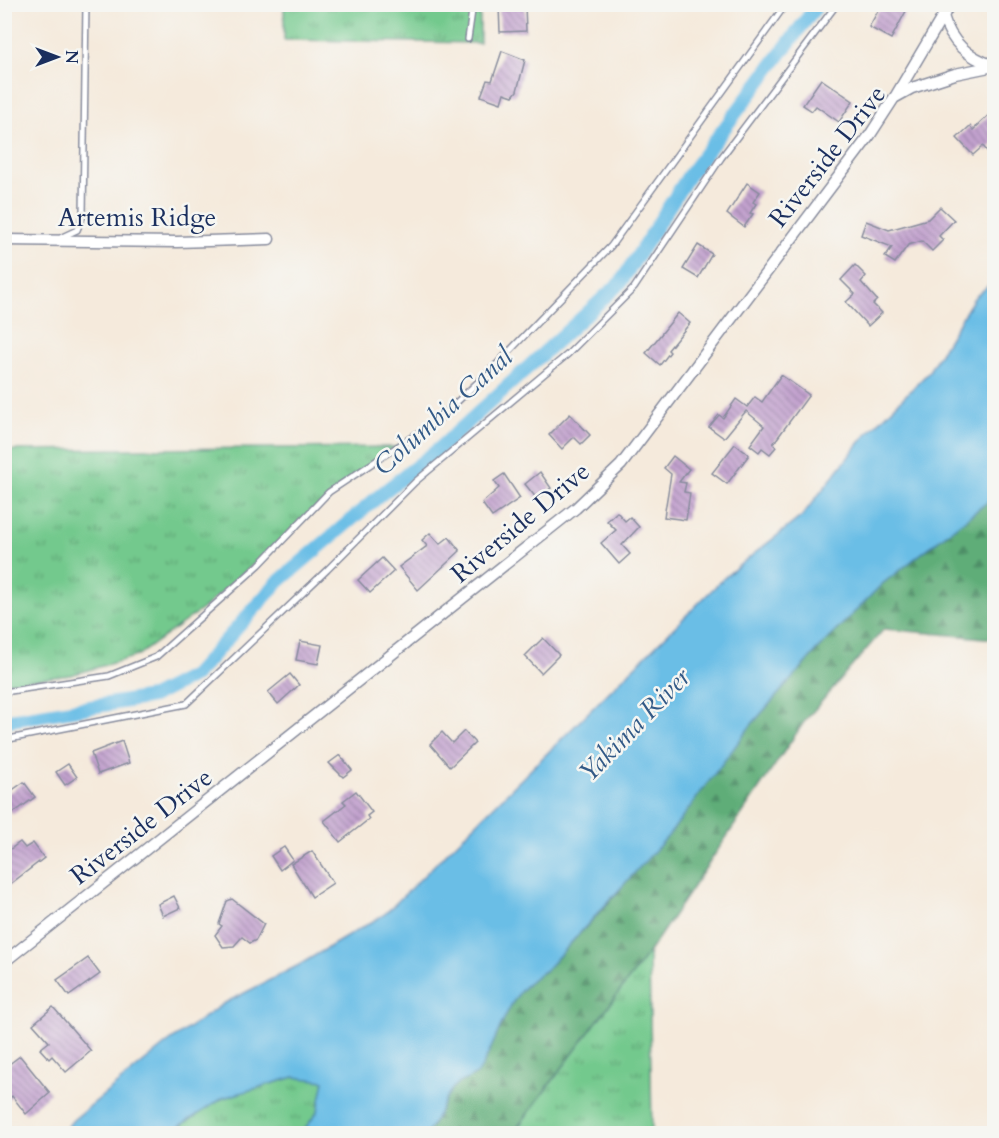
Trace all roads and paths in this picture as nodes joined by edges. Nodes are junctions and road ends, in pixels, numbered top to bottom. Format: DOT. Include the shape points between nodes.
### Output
graph roads {
  1 [pos="86,4"];
  2 [pos="473,4"];
  3 [pos="786,4"];
  4 [pos="837,4"];
  5 [pos="950,4"];
  6 [pos="944,16"];
  7 [pos="468,39"];
  8 [pos="994,66"];
  9 [pos="894,98"];
  10 [pos="57,239"];
  11 [pos="269,239"];
  12 [pos="4,240"];
  13 [pos="4,692"];
  14 [pos="4,740"];
  15 [pos="4,962"];
  1 -- 10 [label="lane" via="83,215 77,230"];
  2 -- 7 [label="lane"];
  3 -- 13 [label="lane" via="612,246 439,419 329,492 260,565 156,657 109,676"];
  4 -- 14 [label="lane" via="721,158 634,288 568,354 415,482 186,704"];
  5 -- 6 [label="street"];
  6 -- 8 [label="street" via="958,46"];
  6 -- 9 [label="street"];
  8 -- 9 [label="street, Riverside Drive" via="935,80"];
  9 -- 15 [label="street, Riverside Drive" via="621,465 597,489"];
  10 -- 11 [label="street, Artemis Ridge"];
  10 -- 12 [label="street, Artemis Ridge"];
}
